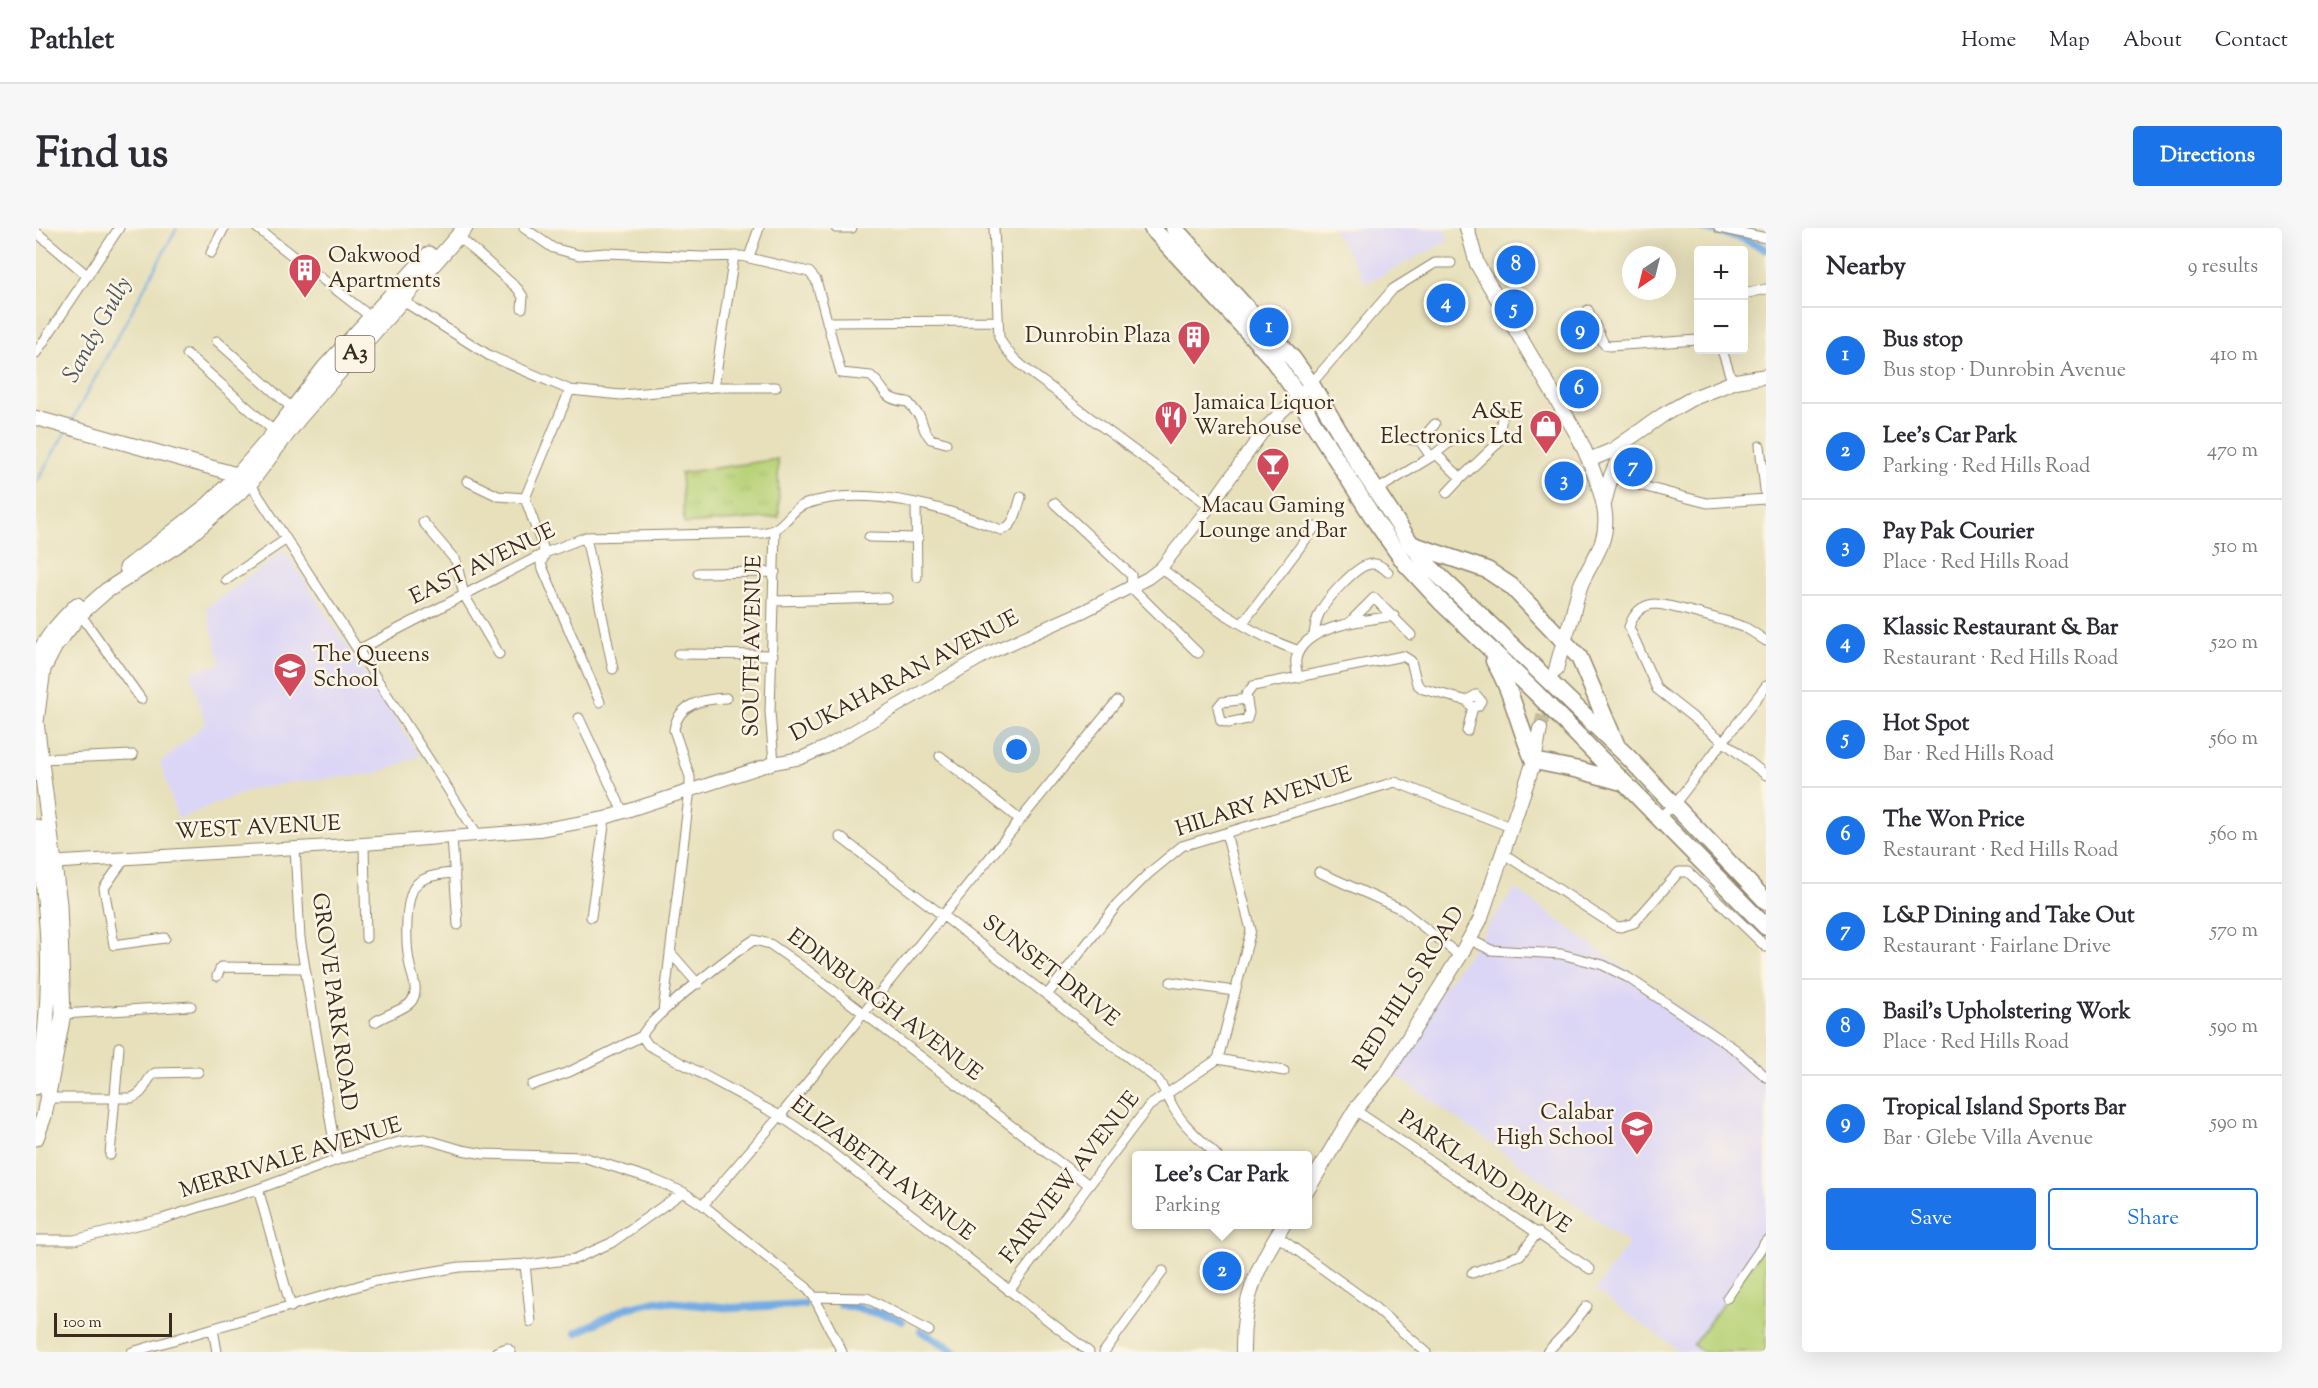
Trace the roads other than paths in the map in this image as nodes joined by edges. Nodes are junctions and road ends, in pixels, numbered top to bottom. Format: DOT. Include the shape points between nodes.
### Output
graph roads {
  1 [pos="119,228"];
  2 [pos="224,228"];
  3 [pos="257,228"];
  4 [pos="524,228"];
  5 [pos="759,228"];
  6 [pos="836,228"];
  7 [pos="852,228"];
  8 [pos="994,228"];
  9 [pos="1152,228"];
  10 [pos="1174,228"];
  11 [pos="1467,228"];
  12 [pos="1719,228"];
  13 [pos="458,231"];
  14 [pos="36,232"];
  15 [pos="1766,238"];
  16 [pos="211,253"];
  17 [pos="734,256"];
  18 [pos="749,257"];
  19 [pos="1451,263"];
  20 [pos="88,276"];
  21 [pos="1766,289"];
  22 [pos="1748,293"];
  23 [pos="403,301"];
  24 [pos="522,308"];
  25 [pos="1587,310"];
  26 [pos="371,317"];
  27 [pos="998,321"];
  28 [pos="827,322"];
  29 [pos="1694,340"];
  30 [pos="218,341"];
  31 [pos="36,353"];
  32 [pos="187,354"];
  33 [pos="1723,354"];
  34 [pos="1766,376"];
  35 [pos="1736,381"];
  36 [pos="1311,384"];
  37 [pos="714,387"];
  38 [pos="776,387"];
  39 [pos="570,390"];
  40 [pos="1298,395"];
  41 [pos="293,409"];
  42 [pos="1503,413"];
  43 [pos="36,418"];
  44 [pos="1435,424"];
  45 [pos="275,432"];
  46 [pos="1459,435"];
  47 [pos="1402,438"];
  48 [pos="1420,441"];
  49 [pos="1626,441"];
  50 [pos="946,443"];
  51 [pos="1760,446"];
  52 [pos="1434,456"];
  53 [pos="1595,458"];
  54 [pos="1611,476"];
  55 [pos="1461,478"];
  56 [pos="244,479"];
  57 [pos="467,481"];
  58 [pos="1596,482"];
  59 [pos="1377,490"];
  60 [pos="1447,494"];
  61 [pos="1021,497"];
  62 [pos="525,498"];
  63 [pos="1766,499"];
  64 [pos="1054,503"];
  65 [pos="916,505"];
  66 [pos="1210,506"];
  67 [pos="1604,506"];
  68 [pos="423,522"];
  69 [pos="1315,527"];
  70 [pos="775,529"];
  71 [pos="586,537"];
  72 [pos="869,537"];
  73 [pos="918,538"];
  74 [pos="285,540"];
  75 [pos="1411,544"];
  76 [pos="545,553"];
  77 [pos="1161,568"];
  78 [pos="775,572"];
  79 [pos="1388,572"];
  80 [pos="698,573"];
  81 [pos="917,576"];
  82 [pos="226,580"];
  83 [pos="1132,588"];
  84 [pos="464,595"];
  85 [pos="887,598"];
  86 [pos="774,601"];
  87 [pos="80,614"];
  88 [pos="1394,616"];
  89 [pos="1350,622"];
  90 [pos="1242,624"];
  91 [pos="1314,635"];
  92 [pos="1411,635"];
  93 [pos="1478,638"];
  94 [pos="1563,640"];
  95 [pos="1766,641"];
  96 [pos="358,650"];
  97 [pos="1299,651"];
  98 [pos="1198,653"];
  99 [pos="499,654"];
  100 [pos="678,654"];
  101 [pos="773,655"];
  102 [pos="36,660"];
  103 [pos="613,669"];
  104 [pos="1550,673"];
  105 [pos="1298,678"];
  106 [pos="1766,686"];
  107 [pos="726,698"];
  108 [pos="141,699"];
  109 [pos="1247,699"];
  110 [pos="1118,701"];
  111 [pos="600,702"];
  112 [pos="579,718"];
  113 [pos="1540,729"];
  114 [pos="1467,731"];
  115 [pos="1723,741"];
  116 [pos="1617,748"];
  117 [pos="133,755"];
  118 [pos="940,756"];
  119 [pos="41,759"];
  120 [pos="1534,761"];
  121 [pos="774,763"];
  122 [pos="1766,776"];
  123 [pos="1624,783"];
  124 [pos="690,789"];
  125 [pos="1673,806"];
  126 [pos="623,812"];
  127 [pos="605,818"];
  128 [pos="1658,818"];
  129 [pos="1020,820"];
  130 [pos="36,827"];
  131 [pos="1513,828"];
  132 [pos="1226,833"];
  133 [pos="477,834"];
  134 [pos="452,837"];
  135 [pos="840,837"];
  136 [pos="364,844"];
  137 [pos="295,848"];
  138 [pos="1504,855"];
  139 [pos="125,858"];
  140 [pos="44,863"];
  141 [pos="1318,872"];
  142 [pos="455,873"];
  143 [pos="1766,901"];
  144 [pos="944,915"];
  145 [pos="591,916"];
  146 [pos="458,925"];
  147 [pos="1766,927"];
  148 [pos="165,938"];
  149 [pos="366,938"];
  150 [pos="1469,939"];
  151 [pos="1766,947"];
  152 [pos="670,952"];
  153 [pos="1460,956"];
  154 [pos="305,968"];
  155 [pos="217,976"];
  156 [pos="1172,982"];
  157 [pos="698,984"];
  158 [pos="1234,992"];
  159 [pos="1047,995"];
  160 [pos="191,1006"];
  161 [pos="663,1012"];
  162 [pos="63,1014"];
  163 [pos="863,1014"];
  164 [pos="375,1022"];
  165 [pos="642,1036"];
  166 [pos="119,1047"];
  167 [pos="1218,1059"];
  168 [pos="1284,1071"];
  169 [pos="198,1072"];
  170 [pos="1766,1077"];
  171 [pos="532,1085"];
  172 [pos="42,1092"];
  173 [pos="1167,1092"];
  174 [pos="116,1098"];
  175 [pos="1355,1110"];
  176 [pos="780,1116"];
  177 [pos="37,1137"];
  178 [pos="1213,1151"];
  179 [pos="110,1155"];
  180 [pos="337,1160"];
  181 [pos="1312,1182"];
  182 [pos="1089,1185"];
  183 [pos="258,1189"];
  184 [pos="683,1192"];
  185 [pos="703,1205"];
  186 [pos="1280,1230"];
  187 [pos="1538,1232"];
  188 [pos="36,1240"];
  189 [pos="1766,1241"];
  190 [pos="525,1264"];
  191 [pos="1590,1269"];
  192 [pos="1162,1271"];
  193 [pos="1472,1273"];
  194 [pos="1009,1291"];
  195 [pos="814,1297"];
  196 [pos="1727,1298"];
  197 [pos="291,1306"];
  198 [pos="1587,1306"];
  199 [pos="531,1322"];
  200 [pos="213,1329"];
  201 [pos="929,1331"];
  202 [pos="132,1352"];
  203 [pos="217,1352"];
  204 [pos="496,1352"];
  205 [pos="511,1352"];
  206 [pos="842,1352"];
  207 [pos="1089,1352"];
  208 [pos="1104,1352"];
  209 [pos="1243,1352"];
  210 [pos="1426,1352"];
  211 [pos="1547,1352"];
  1 -- 20 [label="street"];
  2 -- 16 [label="street"];
  3 -- 26 [label="street"];
  4 -- 17 [label="street" via="553,248 579,255"];
  5 -- 18 [label="street"];
  6 -- 7 [label="street"];
  8 -- 27 [label="street"];
  9 -- 40 [label="highway" via="1271,357"];
  10 -- 36 [label="highway"];
  11 -- 53 [label="main road" via="1477,264 1578,436"];
  12 -- 15 [label="street"];
  13 -- 23 [label="main road, A3"];
  13 -- 24 [label="street" via="518,289 523,297"];
  13 -- 26 [label="main road, A3"];
  14 -- 20 [label="street"];
  17 -- 18 [label="street"];
  17 -- 37 [label="street"];
  18 -- 28 [label="street" via="809,272 816,280"];
  19 -- 36 [label="street" via="1435,263 1393,289"];
  20 -- 31 [label="street"];
  21 -- 22 [label="street"];
  23 -- 39 [label="street" via="490,356"];
  23 -- 56 [label="main road, A3"];
  25 -- 29 [label="street" via="1604,344 1609,346"];
  26 -- 41 [label="main road, A3"];
  27 -- 28 [label="street"];
  27 -- 66 [label="street" via="1003,346 1016,359"];
  28 -- 50 [label="street" via="841,373 871,376 893,400 908,402 931,438"];
  30 -- 41 [label="street"];
  32 -- 45 [label="street"];
  33 -- 35 [label="street"];
  34 -- 35 [label="main road"];
  35 -- 49 [label="main road" via="1691,399"];
  36 -- 40 [label="street, DUKAHARAN AVENUE"];
  36 -- 59 [label="highway"];
  37 -- 38 [label="street"];
  37 -- 39 [label="street" via="621,395"];
  39 -- 62 [label="street"];
  40 -- 66 [label="street, DUKAHARAN AVENUE" via="1267,426"];
  40 -- 93 [label="highway" via="1376,522 1406,563"];
  41 -- 45 [label="main road, A3"];
  42 -- 55 [label="street" via="1497,444"];
  43 -- 56 [label="main road"];
  44 -- 48 [label="street"];
  45 -- 56 [label="main road, A3"];
  46 -- 52 [label="street"];
  47 -- 48 [label="street"];
  48 -- 52 [label="street"];
  49 -- 53 [label="main road"];
  49 -- 54 [label="main road"];
  51 -- 63 [label="street"];
  52 -- 55 [label="street"];
  52 -- 59 [label="street"];
  53 -- 54 [label="main road" via="1609,468"];
  53 -- 58 [label="main road"];
  54 -- 58 [label="main road"];
  54 -- 63 [label="street" via="1707,502"];
  54 -- 67 [label="main road"];
  55 -- 60 [label="street"];
  56 -- 74 [label="street"];
  56 -- 87 [label="main road, A3" via="183,541 106,591"];
  56 -- 102 [label="main road, A3" via="90,592 61,620"];
  57 -- 62 [label="street" via="498,496"];
  58 -- 67 [label="main road"];
  59 -- 75 [label="highway"];
  61 -- 65 [label="street" via="1012,525 1002,530 950,511"];
  62 -- 76 [label="street"];
  64 -- 83 [label="street" via="1131,575"];
  65 -- 70 [label="street" via="871,496 832,497 800,506"];
  65 -- 73 [label="street"];
  66 -- 77 [label="street, DUKAHARAN AVENUE"];
  67 -- 94 [label="main road" via="1601,546 1582,582"];
  68 -- 84 [label="street" via="456,561"];
  69 -- 90 [label="street"];
  70 -- 71 [label="street, EAST AVENUE" via="762,533"];
  70 -- 78 [label="street, SOUTH AVENUE"];
  71 -- 76 [label="street, EAST AVENUE"];
  71 -- 103 [label="street"];
  72 -- 73 [label="street"];
  73 -- 81 [label="street"];
  74 -- 82 [label="street"];
  74 -- 96 [label="street"];
  75 -- 94 [label="highway" via="1487,570 1511,586"];
  75 -- 104 [label="highway" via="1427,564"];
  76 -- 84 [label="street, EAST AVENUE"];
  76 -- 111 [label="street" via="541,564"];
  77 -- 83 [label="street, DUKAHARAN AVENUE"];
  77 -- 90 [label="street"];
  78 -- 80 [label="street"];
  78 -- 86 [label="street, SOUTH AVENUE"];
  79 -- 91 [label="street" via="1382,566 1369,564 1355,571 1320,612"];
  83 -- 98 [label="street"];
  83 -- 121 [label="street, DUKAHARAN AVENUE" via="988,653 826,747 801,758"];
  84 -- 96 [label="street, EAST AVENUE"];
  84 -- 99 [label="street"];
  85 -- 86 [label="street"];
  86 -- 101 [label="street, SOUTH AVENUE"];
  87 -- 108 [label="street"];
  87 -- 119 [label="main road, A3" via="43,669 36,722"];
  88 -- 89 [label="street"];
  88 -- 89 [label="street" via="1374,598"];
  88 -- 92 [label="street"];
  89 -- 91 [label="street"];
  90 -- 97 [label="street"];
  91 -- 97 [label="street"];
  93 -- 120 [label="highway" via="1505,679"];
  93 -- 123 [label="highway"];
  94 -- 104 [label="main road"];
  94 -- 116 [label="highway" via="1579,657"];
  95 -- 115 [label="street" via="1745,628 1670,606 1654,604 1632,616 1629,627 1657,688"];
  96 -- 133 [label="street"];
  97 -- 105 [label="street"];
  100 -- 101 [label="street"];
  101 -- 121 [label="street, SOUTH AVENUE" via="770,712"];
  104 -- 116 [label="highway"];
  105 -- 109 [label="street" via="1253,686"];
  105 -- 114 [label="street" via="1406,656 1420,687 1471,704"];
  106 -- 115 [label="street"];
  107 -- 124 [label="street" via="693,703 675,724"];
  110 -- 129 [label="street"];
  112 -- 126 [label="street"];
  113 -- 120 [label="main road, RED HILLS ROAD"];
  115 -- 122 [label="street"];
  115 -- 125 [label="street"];
  116 -- 125 [label="highway"];
  117 -- 119 [label="street"];
  118 -- 129 [label="street"];
  119 -- 140 [label="main road, A3"];
  120 -- 123 [label="highway"];
  120 -- 131 [label="main road, RED HILLS ROAD"];
  121 -- 124 [label="street, DUKAHARAN AVENUE"];
  123 -- 128 [label="highway"];
  124 -- 126 [label="street, DUKAHARAN AVENUE"];
  124 -- 152 [label="street"];
  125 -- 128 [label="street"];
  125 -- 143 [label="highway"];
  126 -- 127 [label="street, DUKAHARAN AVENUE"];
  127 -- 133 [label="street, DUKAHARAN AVENUE" via="539,830"];
  127 -- 145 [label="street"];
  128 -- 147 [label="highway"];
  129 -- 144 [label="street"];
  130 -- 140 [label="main road, A3"];
  131 -- 132 [label="street, HILARY AVENUE" via="1395,782"];
  131 -- 138 [label="main road, RED HILLS ROAD"];
  132 -- 158 [label="street" via="1251,930"];
  132 -- 159 [label="street, HILARY AVENUE" via="1182,846 1148,874 1117,905"];
  133 -- 134 [label="street, WEST AVENUE"];
  134 -- 136 [label="street, WEST AVENUE"];
  134 -- 142 [label="street"];
  135 -- 144 [label="street, SUNSET DRIVE"];
  136 -- 137 [label="street, WEST AVENUE"];
  136 -- 149 [label="street"];
  137 -- 139 [label="street, WEST AVENUE"];
  137 -- 154 [label="street, GROVE PARK ROAD"];
  138 -- 150 [label="main road, RED HILLS ROAD"];
  138 -- 151 [label="street" via="1621,927 1634,923 1684,870"];
  139 -- 140 [label="street, WEST AVENUE"];
  139 -- 148 [label="street" via="104,888 114,945"];
  140 -- 162 [label="main road, A3" via="59,904"];
  140 -- 172 [label="main road, A3" via="50,958 40,1068"];
  141 -- 153 [label="street" via="1401,909"];
  142 -- 146 [label="street"];
  142 -- 164 [label="street" via="420,881 411,892 407,927 415,993 409,1005"];
  144 -- 159 [label="street, SUNSET DRIVE"];
  144 -- 163 [label="street"];
  150 -- 153 [label="main road, RED HILLS ROAD"];
  150 -- 170 [label="street" via="1491,950 1561,954 1603,965 1711,1032"];
  152 -- 157 [label="street"];
  152 -- 161 [label="street"];
  153 -- 175 [label="main road, RED HILLS ROAD" via="1387,1072"];
  154 -- 155 [label="street" via="221,967"];
  154 -- 180 [label="street, GROVE PARK ROAD"];
  156 -- 158 [label="street"];
  157 -- 161 [label="street, EDINBURGH AVENUE"];
  157 -- 163 [label="street, EDINBURGH AVENUE" via="754,940 770,944"];
  158 -- 167 [label="street"];
  159 -- 173 [label="street, SUNSET DRIVE" via="1158,1080"];
  160 -- 162 [label="street"];
  161 -- 165 [label="street, EDINBURGH AVENUE"];
  162 -- 172 [label="main road, A3"];
  163 -- 176 [label="street"];
  163 -- 182 [label="street, EDINBURGH AVENUE"];
  165 -- 171 [label="street, EDINBURGH AVENUE" via="569,1072"];
  165 -- 176 [label="street, ELIZABETH AVENUE" via="648,1045"];
  166 -- 174 [label="street"];
  167 -- 168 [label="street"];
  167 -- 173 [label="street, FAIRVIEW AVENUE"];
  169 -- 174 [label="street" via="155,1073 139,1096"];
  172 -- 174 [label="street"];
  172 -- 177 [label="main road, A3"];
  173 -- 178 [label="street, SUNSET DRIVE" via="1181,1118"];
  173 -- 182 [label="street, FAIRVIEW AVENUE" via="1149,1106"];
  174 -- 179 [label="street"];
  175 -- 181 [label="main road, RED HILLS ROAD"];
  175 -- 187 [label="street, PARKLAND DRIVE"];
  176 -- 185 [label="street"];
  176 -- 194 [label="street, ELIZABETH AVENUE"];
  180 -- 183 [label="street, MERRIVALE AVENUE"];
  180 -- 184 [label="street, MERRIVALE AVENUE" via="399,1142 425,1139 484,1154 583,1156"];
  182 -- 194 [label="street, FAIRVIEW AVENUE"];
  183 -- 188 [label="street, MERRIVALE AVENUE" via="162,1219 74,1240"];
  183 -- 197 [label="street"];
  184 -- 185 [label="street, MERRIVALE AVENUE"];
  184 -- 190 [label="street" via="611,1244 575,1259"];
  185 -- 195 [label="street, MERRIVALE AVENUE"];
  186 -- 209 [label="main road" via="1248,1296"];
  186 -- 210 [label="street"];
  187 -- 191 [label="street, PARKLAND DRIVE"];
  187 -- 193 [label="street" via="1520,1255"];
  189 -- 196 [label="street"];
  190 -- 197 [label="street" via="460,1267 375,1281"];
  190 -- 199 [label="street"];
  192 -- 208 [label="street"];
  194 -- 207 [label="street, ELIZABETH AVENUE"];
  195 -- 201 [label="street" via="867,1298"];
  195 -- 206 [label="street, MERRIVALE AVENUE"];
  197 -- 200 [label="street"];
  198 -- 211 [label="street"];
  200 -- 202 [label="street"];
  200 -- 203 [label="street"];
  204 -- 205 [label="street" via="507,1348"];
}
